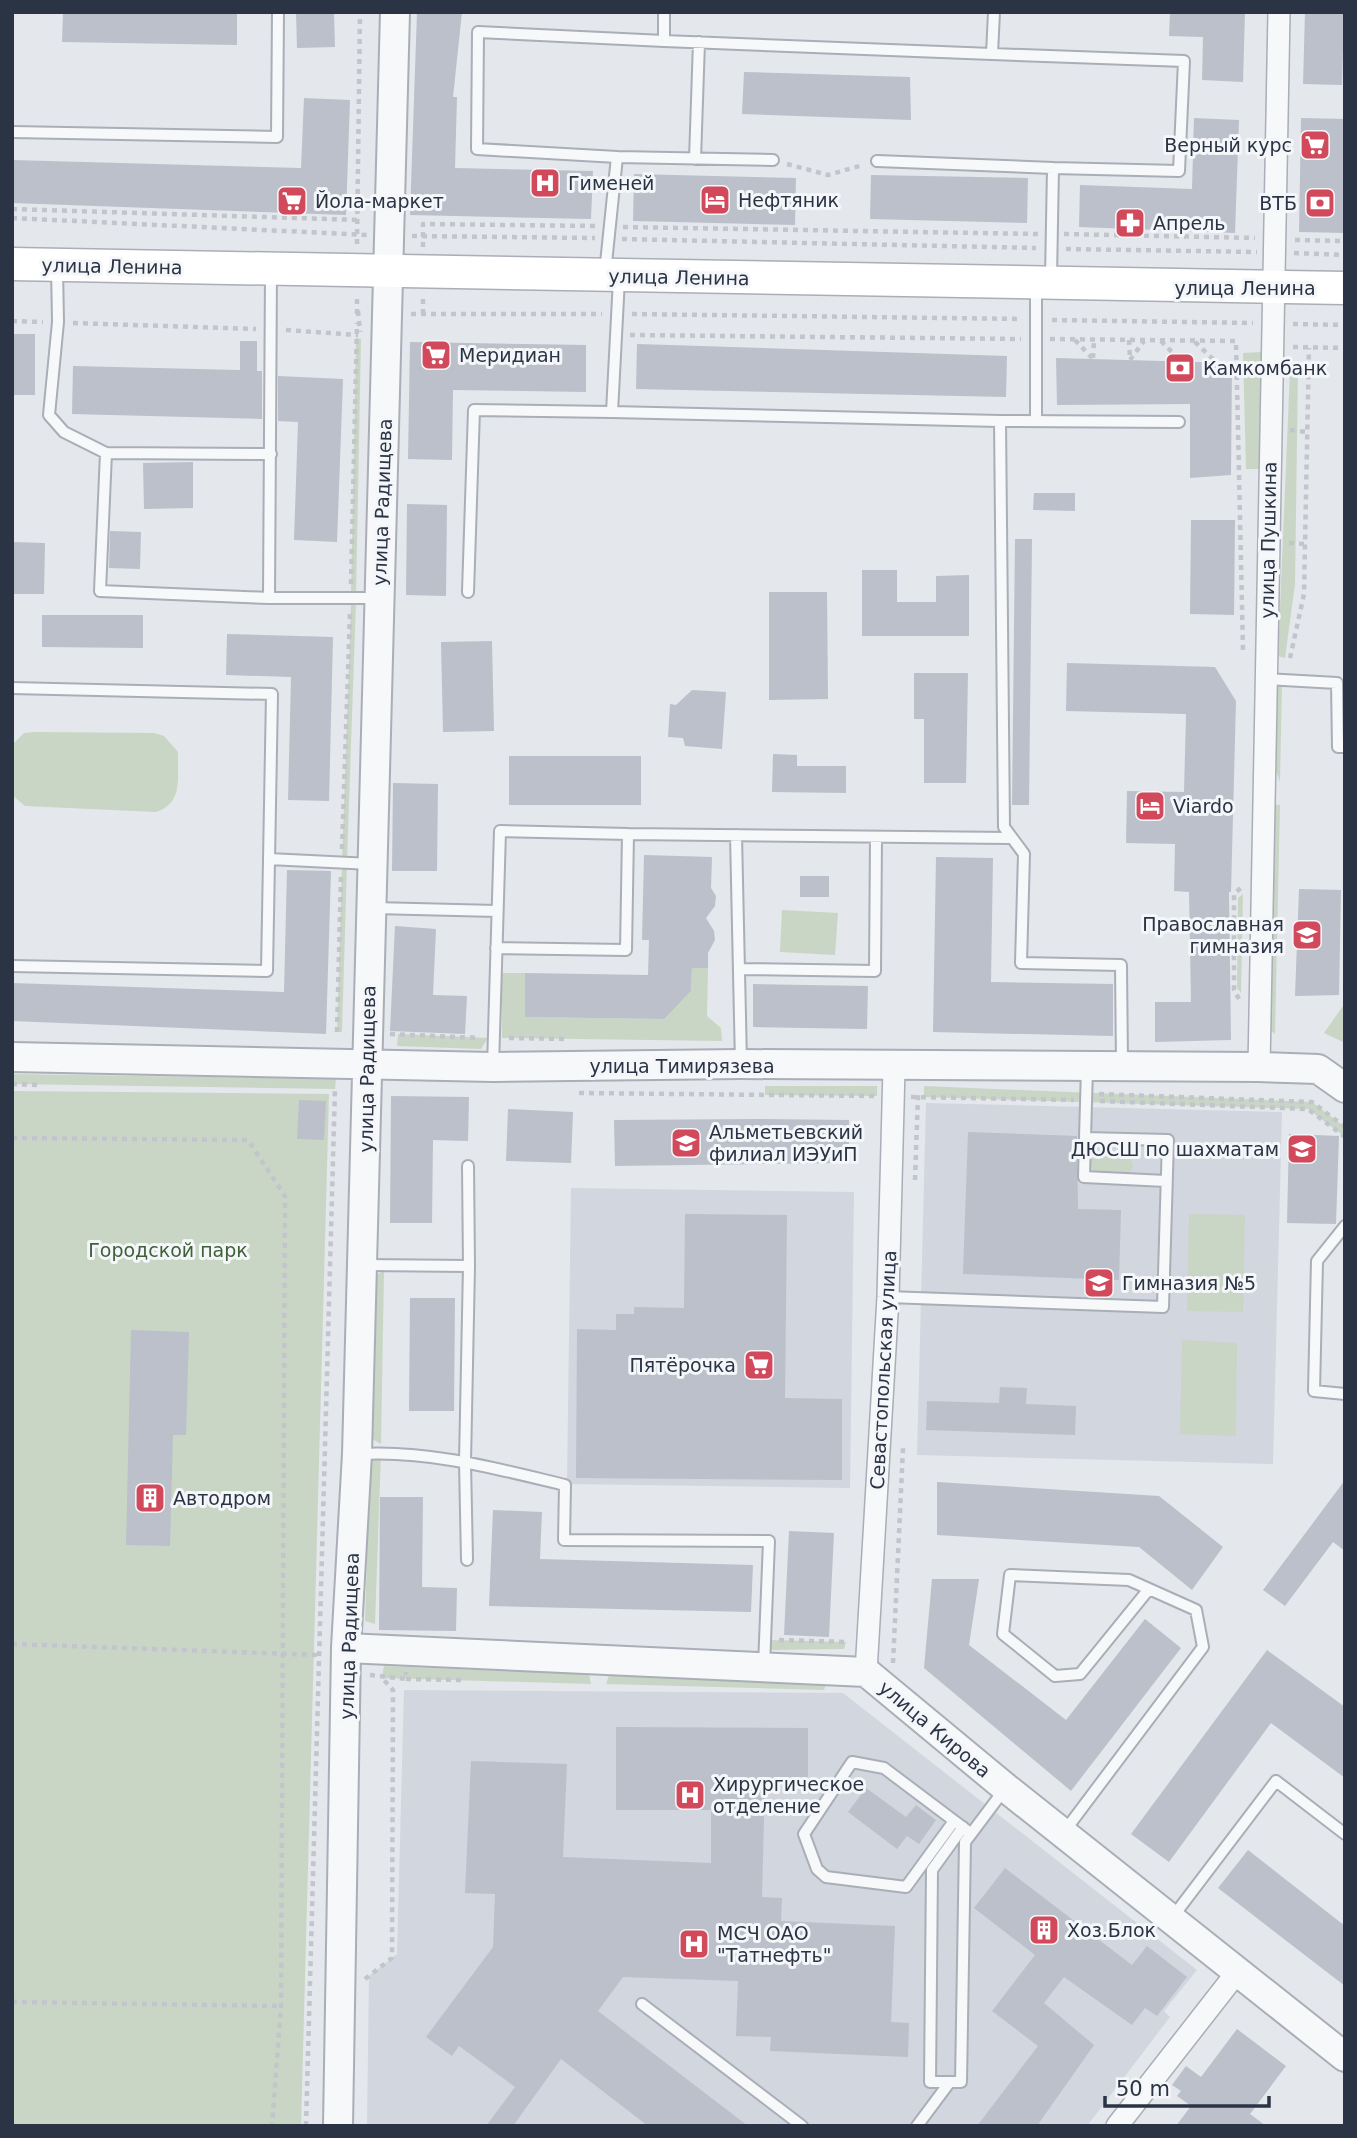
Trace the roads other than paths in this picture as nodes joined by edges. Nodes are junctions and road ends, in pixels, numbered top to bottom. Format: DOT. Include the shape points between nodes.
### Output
graph roads {
  1 [pos="278,12"];
  2 [pos="395,12"];
  3 [pos="664,12"];
  4 [pos="994,12"];
  5 [pos="1279,12"];
  6 [pos="664,41"];
  7 [pos="699,43"];
  8 [pos="992,54"];
  9 [pos="12,132"];
  10 [pos="617,157"];
  11 [pos="695,159"];
  12 [pos="773,160"];
  13 [pos="877,161"];
  14 [pos="1053,168"];
  15 [pos="12,264"];
  16 [pos="57,265"];
  17 [pos="271,269"];
  18 [pos="388,272"];
  19 [pos="612,276"];
  20 [pos="1043,284"];
  21 [pos="1345,288"];
  22 [pos="1272,289"];
  23 [pos="612,412"];
  24 [pos="1000,421"];
  25 [pos="1036,421"];
  26 [pos="1179,422"];
  27 [pos="106,453"];
  28 [pos="271,454"];
  29 [pos="468,592"];
  30 [pos="270,598"];
  31 [pos="379,598"];
  32 [pos="1275,679"];
  33 [pos="12,688"];
  34 [pos="1345,747"];
  35 [pos="628,834"];
  36 [pos="736,835"];
  37 [pos="876,837"];
  38 [pos="1010,838"];
  39 [pos="269,859"];
  40 [pos="372,864"];
  41 [pos="371,908"];
  42 [pos="498,911"];
  43 [pos="496,948"];
  44 [pos="12,965"];
  45 [pos="739,969"];
  46 [pos="12,1057"];
  47 [pos="367,1063"];
  48 [pos="741,1064"];
  49 [pos="494,1067"];
  50 [pos="1259,1067"];
  51 [pos="894,1068"];
  52 [pos="1087,1068"];
  53 [pos="1122,1068"];
  54 [pos="1342,1082"];
  55 [pos="1085,1138"];
  56 [pos="468,1166"];
  57 [pos="1167,1181"];
  58 [pos="1345,1226"];
  59 [pos="362,1265"];
  60 [pos="469,1266"];
  61 [pos="888,1297"];
  62 [pos="1345,1394"];
  63 [pos="357,1454"];
  64 [pos="465,1462"];
  65 [pos="467,1560"];
  66 [pos="1149,1589"];
  67 [pos="336,1653"];
  68 [pos="763,1670"];
  69 [pos="866,1672"];
  70 [pos="1006,1788"];
  71 [pos="963,1827"];
  72 [pos="1064,1832"];
  73 [pos="1345,1834"];
  74 [pos="1172,1918"];
  75 [pos="1238,1971"];
  76 [pos="642,2004"];
  77 [pos="1344,2055"];
  78 [pos="949,2083"];
  79 [pos="338,2126"];
  80 [pos="802,2126"];
  81 [pos="917,2126"];
  82 [pos="1117,2126"];
  1 -- 9 [label="lane" via="277,137"];
  2 -- 18 [label="street, улица Радищева"];
  3 -- 6 [label="lane"];
  4 -- 8 [label="lane"];
  5 -- 22 [label="street, улица Пушкина"];
  6 -- 7 [label="lane"];
  6 -- 10 [label="lane" via="478,32 477,149"];
  7 -- 8 [label="lane"];
  7 -- 11 [label="lane"];
  8 -- 14 [label="lane" via="1184,61 1179,171"];
  10 -- 11 [label="lane"];
  10 -- 19 [label="lane" via="610,232"];
  11 -- 12 [label="lane"];
  13 -- 14 [label="lane"];
  14 -- 20 [label="lane" via="1052,248"];
  15 -- 16 [label="main road, улица Ленина"];
  16 -- 17 [label="main road, улица Ленина"];
  16 -- 27 [label="lane" via="58,322 49,415 64,432"];
  17 -- 18 [label="main road, улица Ленина"];
  17 -- 28 [label="lane"];
  18 -- 19 [label="main road, улица Ленина"];
  18 -- 31 [label="street, улица Радищева"];
  19 -- 20 [label="main road, улица Ленина"];
  19 -- 23 [label="lane" via="617,314"];
  20 -- 22 [label="main road, улица Ленина"];
  20 -- 25 [label="lane" via="1036,320"];
  21 -- 22 [label="main road, улица Ленина"];
  22 -- 32 [label="street, улица Пушкина"];
  23 -- 24 [label="lane"];
  23 -- 29 [label="lane" via="474,410"];
  24 -- 25 [label="lane"];
  24 -- 38 [label="lane" via="1004,827"];
  25 -- 26 [label="lane"];
  27 -- 28 [label="lane"];
  27 -- 30 [label="lane" via="100,591"];
  28 -- 30 [label="lane"];
  30 -- 31 [label="lane"];
  31 -- 40 [label="street, улица Радищева"];
  32 -- 34 [label="lane" via="1337,683 1338,747"];
  32 -- 50 [label="street, улица Пушкина"];
  33 -- 39 [label="lane" via="272,694"];
  35 -- 36 [label="lane"];
  35 -- 42 [label="lane" via="500,831"];
  35 -- 43 [label="lane" via="626,950"];
  36 -- 37 [label="lane"];
  36 -- 45 [label="lane"];
  37 -- 38 [label="lane"];
  37 -- 45 [label="lane" via="875,971"];
  38 -- 53 [label="lane" via="1024,854 1021,963 1121,965"];
  39 -- 40 [label="lane"];
  39 -- 44 [label="lane" via="267,971"];
  40 -- 41 [label="street, улица Радищева"];
  41 -- 42 [label="lane"];
  41 -- 47 [label="street, улица Радищева"];
  42 -- 43 [label="lane"];
  43 -- 49 [label="lane"];
  45 -- 48 [label="lane"];
  46 -- 47 [label="street, улица Тимирязева"];
  47 -- 49 [label="street, улица Тимирязева"];
  47 -- 59 [label="street, улица Радищева"];
  48 -- 49 [label="street, улица Тимирязева"];
  48 -- 51 [label="street, улица Тимирязева"];
  50 -- 53 [label="street, улица Тимирязева"];
  50 -- 54 [label="street, улица Тимирязева" via="1318,1069"];
  51 -- 52 [label="street, улица Тимирязева"];
  51 -- 61 [label="street, Севастопольская улица"];
  52 -- 53 [label="street, улица Тимирязева"];
  52 -- 55 [label="lane"];
  55 -- 57 [label="lane" via="1084,1177"];
  55 -- 57 [label="lane" via="1168,1140"];
  56 -- 60 [label="lane"];
  57 -- 61 [label="lane" via="1163,1307"];
  58 -- 62 [label="lane" via="1317,1261 1314,1391"];
  59 -- 60 [label="lane"];
  59 -- 63 [label="street, улица Радищева"];
  60 -- 64 [label="lane"];
  61 -- 69 [label="street, Севастопольская улица"];
  63 -- 64 [label="lane" via="381,1452"];
  63 -- 67 [label="street, улица Радищева"];
  64 -- 65 [label="lane"];
  64 -- 68 [label="lane" via="565,1485 564,1539 769,1541"];
  66 -- 66 [label="lane" via="1129,1580 1010,1575 1003,1634 1055,1676 1080,1674"];
  66 -- 72 [label="lane" via="1196,1610 1203,1647"];
  67 -- 68 [label="street, улица Кирова"];
  67 -- 79 [label="street, улица Радищева"];
  68 -- 69 [label="street, улица Кирова"];
  69 -- 70 [label="street, улица Кирова"];
  70 -- 71 [label="lane"];
  70 -- 72 [label="street, улица Кирова"];
  71 -- 71 [label="lane" via="884,1768 852,1762 804,1834 817,1869 827,1877 906,1887"];
  71 -- 78 [label="lane" via="961,2082"];
  71 -- 78 [label="lane" via="932,1870 930,2082"];
  72 -- 74 [label="street, улица Кирова"];
  73 -- 74 [label="lane" via="1276,1781"];
  74 -- 75 [label="street, улица Кирова"];
  75 -- 77 [label="street, улица Кирова"];
  75 -- 82 [label="street"];
  76 -- 80 [label="lane"];
  78 -- 81 [label="lane"];
}
